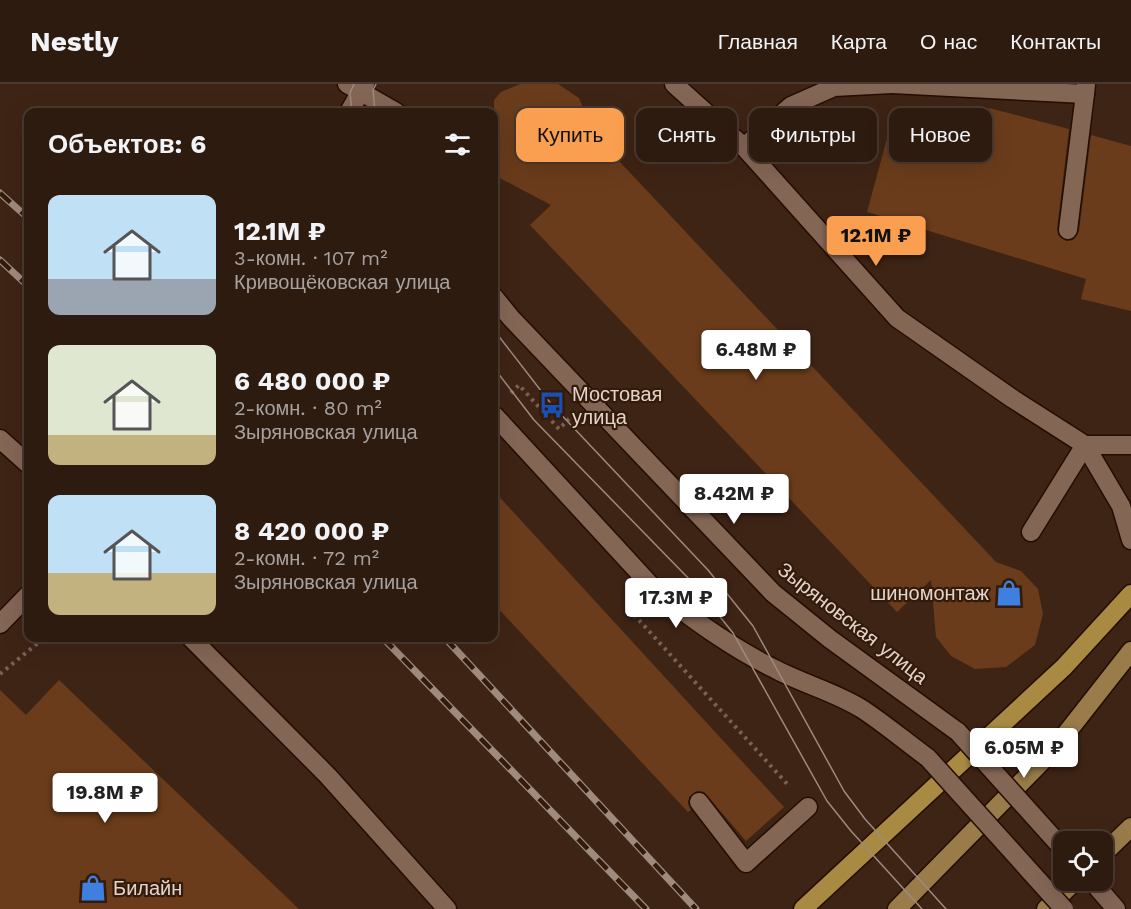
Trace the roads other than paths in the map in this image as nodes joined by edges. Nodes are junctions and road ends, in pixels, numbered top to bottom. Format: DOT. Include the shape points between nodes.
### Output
graph roads {
  1 [pos="674,84"];
  2 [pos="892,84"];
  3 [pos="358,87"];
  4 [pos="1085,89"];
  5 [pos="350,108"];
  6 [pos="390,108"];
  7 [pos="744,147"];
  8 [pos="1068,230"];
  9 [pos="498,302"];
  10 [pos="498,419"];
  11 [pos="0,439"];
  12 [pos="1085,445"];
  13 [pos="1131,445"];
  14 [pos="24,460"];
  15 [pos="1031,532"];
  16 [pos="1131,540"];
  17 [pos="1130,593"];
  18 [pos="24,599"];
  19 [pos="0,624"];
  20 [pos="195,642"];
  21 [pos="1131,651"];
  22 [pos="699,802"];
  23 [pos="808,807"];
  24 [pos="1131,827"];
  25 [pos="1053,838"];
  26 [pos="1113,844"];
  27 [pos="1065,891"];
  28 [pos="1100,891"];
  29 [pos="447,909"];
  30 [pos="803,909"];
  31 [pos="897,909"];
  32 [pos="1046,909"];
  33 [pos="1064,909"];
  34 [pos="1116,909"];
  1 -- 7 [label="street"];
  2 -- 4 [label="street"];
  2 -- 7 [label="street" via="834,87 791,106"];
  3 -- 5 [label="street"];
  3 -- 6 [label="street"];
  4 -- 8 [label="street"];
  7 -- 12 [label="street" via="897,318"];
  9 -- 25 [label="street, Зыряновская улица, bridge" via="773,592 830,639 958,732"];
  10 -- 33 [label="street, bridge" via="656,591 744,652 861,709 928,758"];
  11 -- 14 [label="street"];
  12 -- 13 [label="street"];
  12 -- 15 [label="street"];
  12 -- 16 [label="street" via="1121,506"];
  17 -- 30 [label="highway" via="1065,667"];
  18 -- 19 [label="street"];
  20 -- 29 [label="street" via="328,777"];
  21 -- 31 [label="main road" via="1054,749"];
  22 -- 23 [label="street" via="746,863"];
  24 -- 26 [label="main road"];
  27 -- 32 [label="main road"];
  28 -- 34 [label="street"];
}
